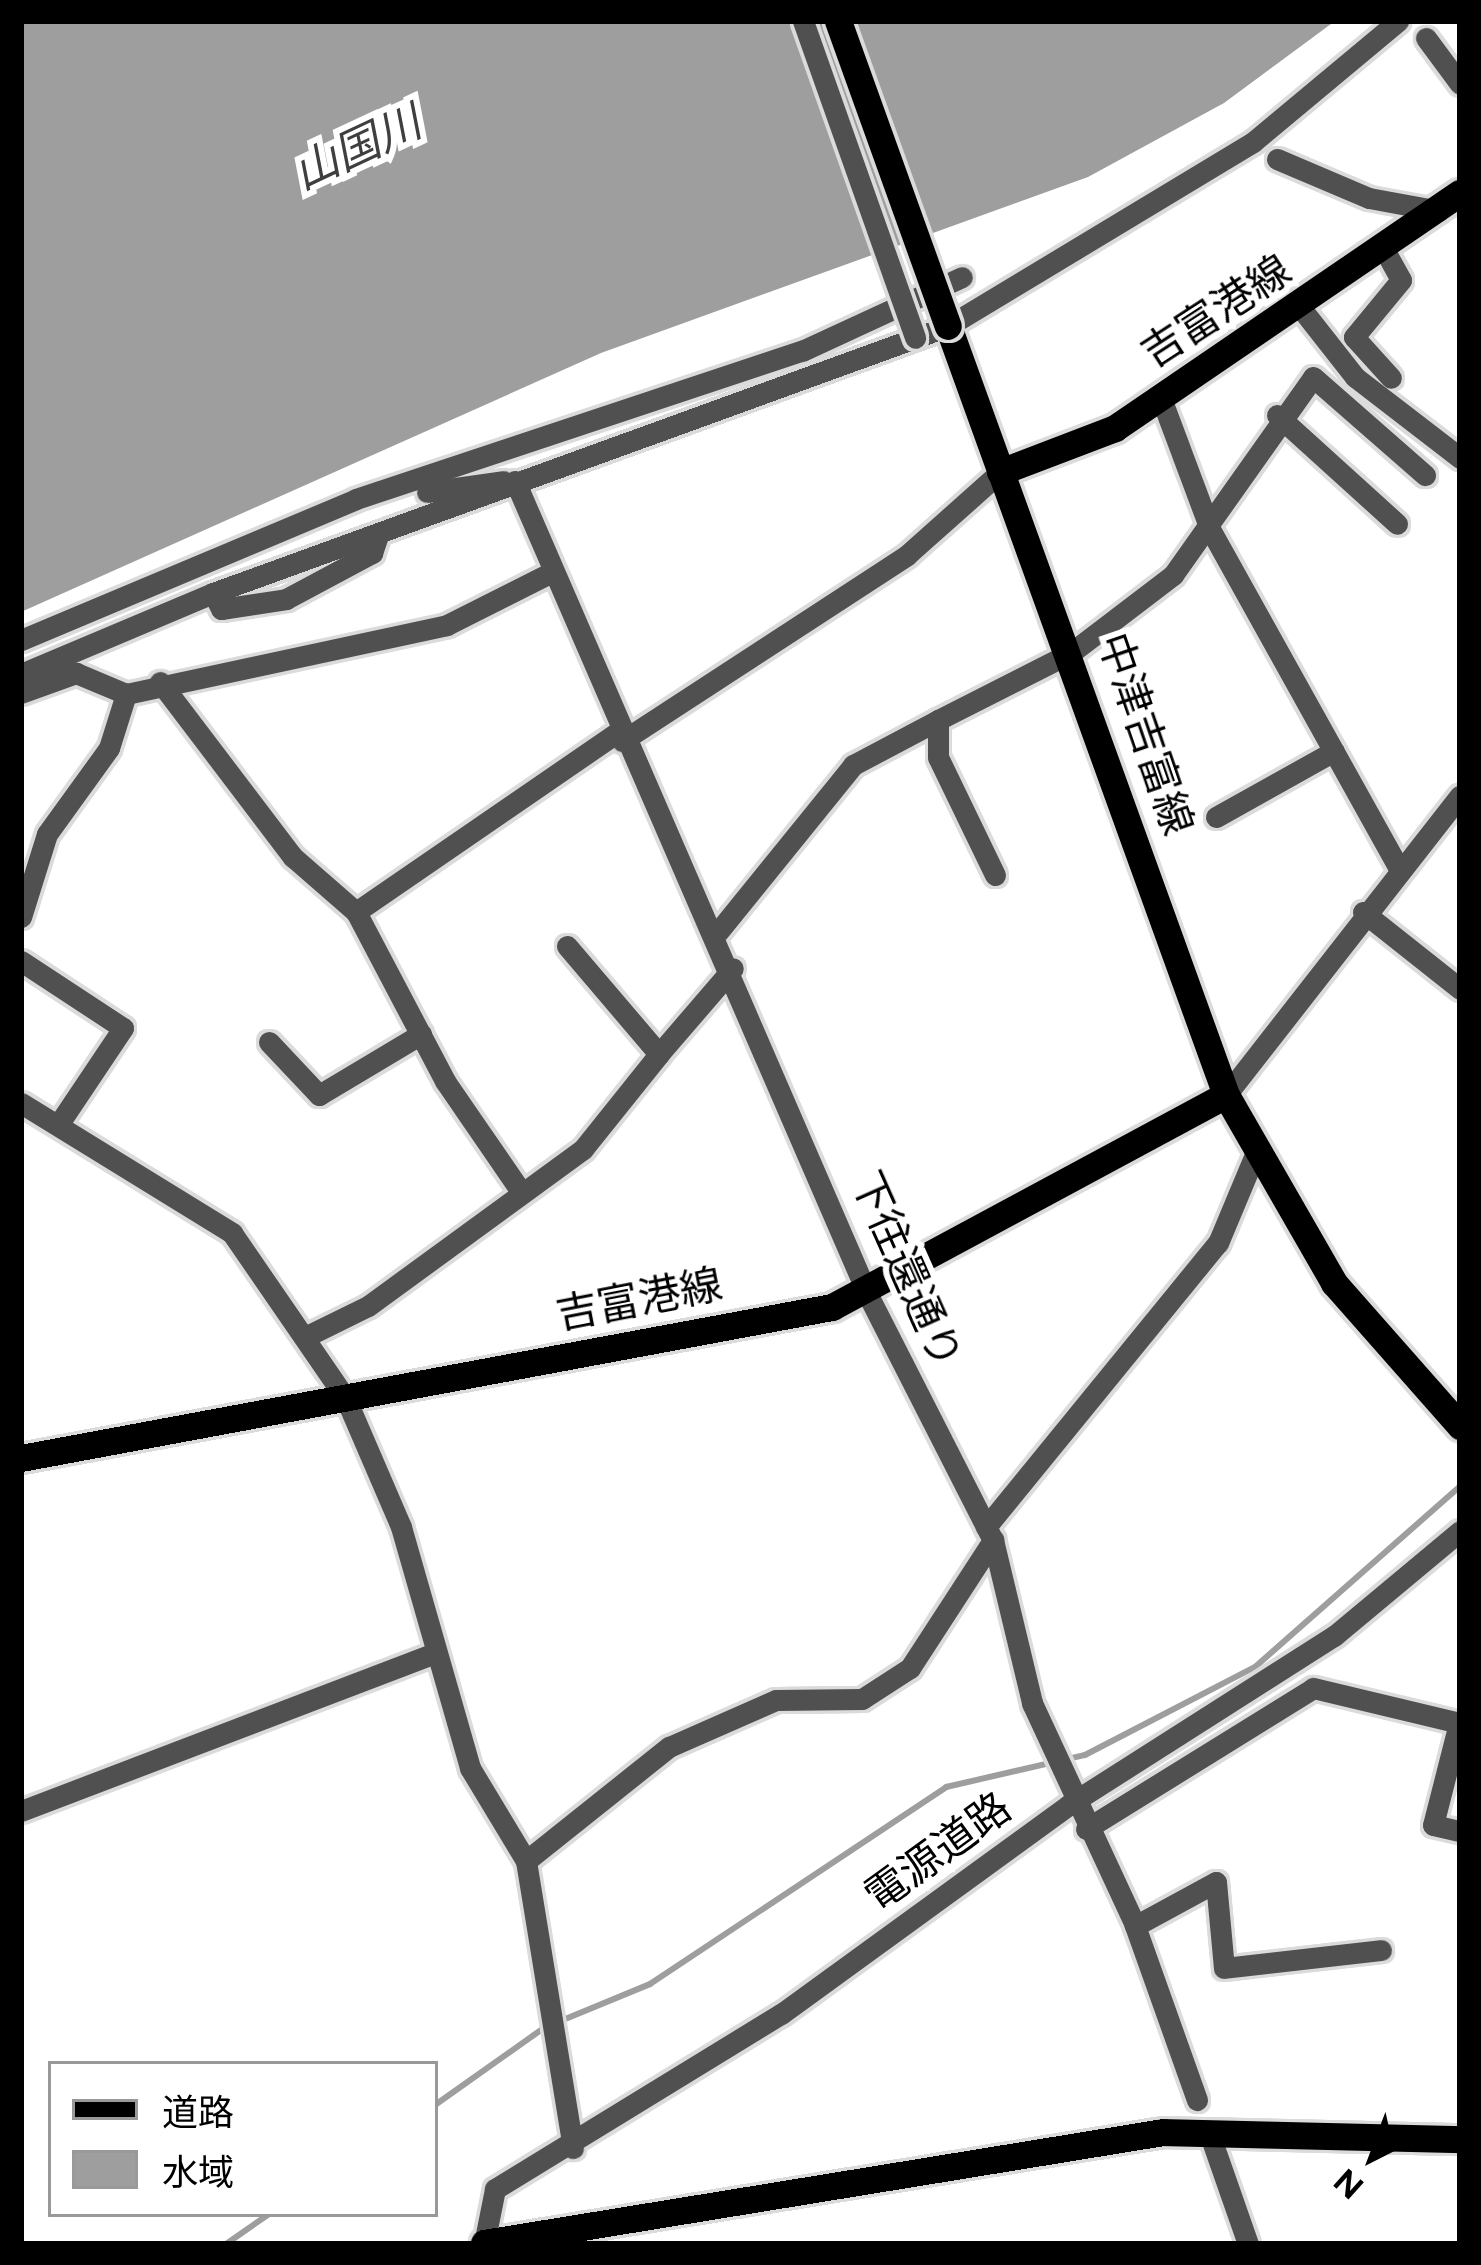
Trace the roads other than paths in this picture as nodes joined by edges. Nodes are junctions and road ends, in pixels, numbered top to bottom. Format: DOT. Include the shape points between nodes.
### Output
graph roads {
  1 [pos="802,21"];
  2 [pos="838,21"];
  3 [pos="1398,21"];
  4 [pos="1426,38"];
  5 [pos="1460,84"];
  6 [pos="1277,159"];
  7 [pos="1450,202"];
  8 [pos="1385,251"];
  9 [pos="962,277"];
  10 [pos="1300,307"];
  11 [pos="948,326"];
  12 [pos="915,338"];
  13 [pos="1391,377"];
  14 [pos="1162,398"];
  15 [pos="1276,415"];
  16 [pos="523,452"];
  17 [pos="1460,458"];
  18 [pos="1000,472"];
  19 [pos="1425,475"];
  20 [pos="524,478"];
  21 [pos="297,524"];
  22 [pos="1397,524"];
  23 [pos="1210,529"];
  24 [pos="184,570"];
  25 [pos="548,574"];
  26 [pos="188,609"];
  27 [pos="21,640"];
  28 [pos="1072,652"];
  29 [pos="73,664"];
  30 [pos="21,674"];
  31 [pos="160,682"];
  32 [pos="21,693"];
  33 [pos="126,694"];
  34 [pos="938,720"];
  35 [pos="620,737"];
  36 [pos="1334,751"];
  37 [pos="1460,796"];
  38 [pos="1216,817"];
  39 [pos="1398,867"];
  40 [pos="995,875"];
  41 [pos="356,912"];
  42 [pos="1363,912"];
  43 [pos="21,917"];
  44 [pos="718,932"];
  45 [pos="567,946"];
  46 [pos="21,961"];
  47 [pos="733,968"];
  48 [pos="1460,989"];
  49 [pos="422,1034"];
  50 [pos="269,1042"];
  51 [pos="658,1054"];
  52 [pos="1226,1095"];
  53 [pos="21,1103"];
  54 [pos="60,1121"];
  55 [pos="1256,1152"];
  56 [pos="520,1190"];
  57 [pos="868,1295"];
  58 [pos="309,1335"];
  59 [pos="346,1399"];
  60 [pos="1460,1426"];
  61 [pos="21,1458"];
  62 [pos="1460,1532"];
  63 [pos="990,1533"];
  64 [pos="434,1653"];
  65 [pos="1460,1723"];
  66 [pos="1070,1804"];
  67 [pos="21,1811"];
  68 [pos="1086,1829"];
  69 [pos="1460,1831"];
  70 [pos="526,1862"];
  71 [pos="1135,1926"];
  72 [pos="1381,1950"];
  73 [pos="1197,2100"];
  74 [pos="1460,2139"];
  75 [pos="1213,2144"];
  76 [pos="573,2148"];
  77 [pos="482,2244"];
  78 [pos="1248,2244"];
  1 -- 12 [label="street, bridge"];
  2 -- 11 [label="main road, 中津吉富線, bridge"];
  3 -- 11 [label="street" via="1252,142"];
  4 -- 5 [label="street"];
  6 -- 7 [label="street" via="1369,198"];
  7 -- 8 [label="main road, 吉富港線"];
  8 -- 10 [label="main road, 吉富港線"];
  8 -- 13 [label="street" via="1400,280 1354,337"];
  9 -- 16 [label="street" via="802,351"];
  10 -- 14 [label="main road, 吉富港線"];
  10 -- 17 [label="street" via="1355,376"];
  11 -- 12 [label="street"];
  11 -- 18 [label="main road, 中津吉富線"];
  12 -- 20 [label="street"];
  14 -- 18 [label="main road, 吉富港線"];
  14 -- 23 [label="street"];
  15 -- 19 [label="street" via="1313,377"];
  15 -- 22 [label="street"];
  15 -- 23 [label="street"];
  16 -- 20 [label="street, 下往還通り"];
  16 -- 21 [label="street"];
  18 -- 28 [label="main road, 中津吉富線"];
  18 -- 35 [label="street" via="908,555"];
  20 -- 21 [label="street" via="467,481"];
  20 -- 25 [label="street, 下往還通り"];
  20 -- 26 [label="street" via="213,592"];
  21 -- 24 [label="street"];
  23 -- 28 [label="street" via="1173,575"];
  23 -- 36 [label="street"];
  24 -- 26 [label="street"];
  24 -- 27 [label="street"];
  25 -- 31 [label="street" via="448,625"];
  25 -- 35 [label="street, 下往還通り"];
  26 -- 29 [label="street"];
  28 -- 34 [label="street"];
  28 -- 52 [label="main road, 中津吉富線"];
  29 -- 30 [label="street"];
  29 -- 32 [label="street"];
  29 -- 33 [label="street"];
  31 -- 33 [label="street"];
  31 -- 41 [label="street" via="293,857"];
  33 -- 43 [label="street" via="109,748 47,834"];
  34 -- 40 [label="street" via="938,757"];
  34 -- 44 [label="street" via="853,765"];
  35 -- 41 [label="street"];
  35 -- 44 [label="street, 下往還通り"];
  36 -- 38 [label="street"];
  36 -- 39 [label="street"];
  37 -- 39 [label="street"];
  39 -- 42 [label="street"];
  41 -- 49 [label="street"];
  42 -- 48 [label="street"];
  42 -- 52 [label="street"];
  44 -- 47 [label="street, 下往還通り"];
  45 -- 51 [label="street"];
  46 -- 54 [label="street" via="123,1028"];
  47 -- 51 [label="street"];
  47 -- 57 [label="street, 下往還通り"];
  49 -- 50 [label="street" via="319,1095"];
  49 -- 56 [label="street"];
  51 -- 56 [label="street" via="584,1149"];
  52 -- 55 [label="main road, 中津吉富線"];
  52 -- 57 [label="main road, 吉富港線"];
  53 -- 54 [label="street"];
  54 -- 58 [label="street" via="232,1233"];
  55 -- 60 [label="main road, 中津吉富線" via="1334,1282"];
  55 -- 63 [label="street" via="1219,1243"];
  56 -- 58 [label="street" via="368,1306"];
  57 -- 59 [label="main road, 吉富港線"];
  57 -- 63 [label="street, 下往還通り"];
  58 -- 59 [label="street"];
  59 -- 61 [label="main road, 吉富港線"];
  59 -- 64 [label="street" via="401,1527"];
  62 -- 66 [label="street, 電源道路" via="1334,1636"];
  63 -- 66 [label="street, 下往還通り" via="1032,1703"];
  63 -- 70 [label="street" via="910,1668 862,1700 776,1700 669,1747"];
  64 -- 67 [label="street"];
  64 -- 70 [label="street" via="470,1768"];
  65 -- 68 [label="street" via="1313,1688"];
  65 -- 69 [label="street" via="1433,1825"];
  66 -- 68 [label="street, 下往還通り"];
  66 -- 76 [label="street, 電源道路" via="781,2014"];
  68 -- 71 [label="street, 下往還通り"];
  70 -- 76 [label="street"];
  71 -- 72 [label="street" via="1216,1882 1224,1968"];
  71 -- 73 [label="street, 下往還通り"];
  74 -- 77 [label="main road" via="1163,2132"];
  75 -- 78 [label="street"];
  76 -- 77 [label="street, 電源道路" via="495,2189"];
}
